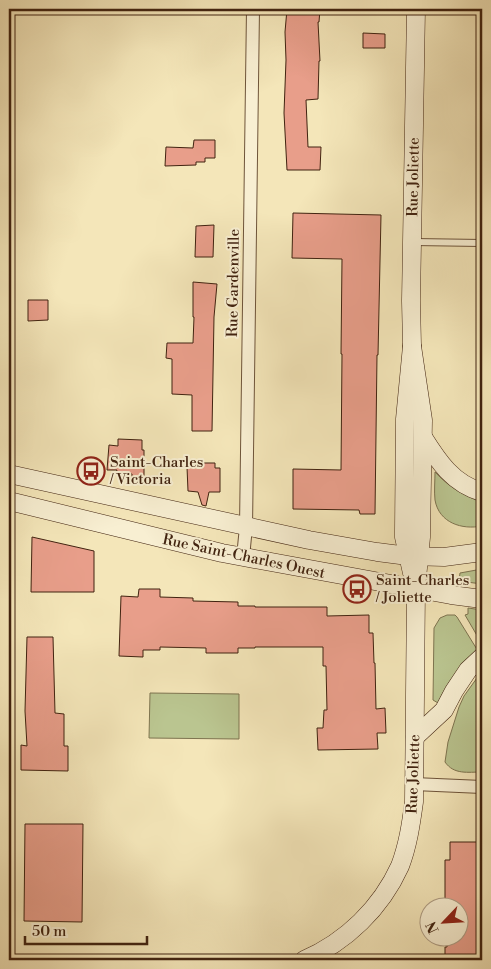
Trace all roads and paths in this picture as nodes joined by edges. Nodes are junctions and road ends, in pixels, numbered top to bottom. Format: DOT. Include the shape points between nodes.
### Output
graph roads {
  1 [pos="253,9"];
  2 [pos="416,9"];
  3 [pos="412,242"];
  4 [pos="482,243"];
  5 [pos="412,346"];
  6 [pos="423,437"];
  7 [pos="9,474"];
  8 [pos="482,492"];
  9 [pos="9,501"];
  10 [pos="246,527"];
  11 [pos="482,552"];
  12 [pos="414,556"];
  13 [pos="243,558"];
  14 [pos="416,588"];
  15 [pos="482,599"];
  16 [pos="482,657"];
  17 [pos="415,736"];
  18 [pos="414,784"];
  19 [pos="482,786"];
  20 [pos="304,960"];
  1 -- 10 [label="street, Rue Gardenville"];
  2 -- 3 [label="street, Rue Joliette"];
  3 -- 4 [label="lane"];
  3 -- 5 [label="street, Rue Joliette"];
  5 -- 6 [label="street, Rue Joliette"];
  5 -- 12 [label="street, Rue Joliette" via="405,419 404,537"];
  6 -- 8 [label="street" via="450,474"];
  6 -- 12 [label="street, Rue Joliette" via="421,537"];
  7 -- 10 [label="street, Rue Saint-Charles Ouest"];
  9 -- 13 [label="street, Rue Saint-Charles Ouest"];
  10 -- 12 [label="street, Rue Saint-Charles Ouest" via="370,551"];
  10 -- 13 [label="street, Rue Gardenville"];
  11 -- 12 [label="street, Rue Saint-Charles Ouest" via="454,557"];
  12 -- 14 [label="street, Rue Joliette"];
  13 -- 14 [label="street, Rue Saint-Charles Ouest"];
  14 -- 15 [label="street, Rue Saint-Charles Ouest"];
  14 -- 17 [label="street, Rue Joliette"];
  16 -- 17 [label="street" via="468,670 444,710"];
  17 -- 18 [label="street, Rue Joliette"];
  18 -- 19 [label="street"];
  18 -- 20 [label="street, Rue Joliette" via="410,832 390,885 365,918 343,938"];
}
